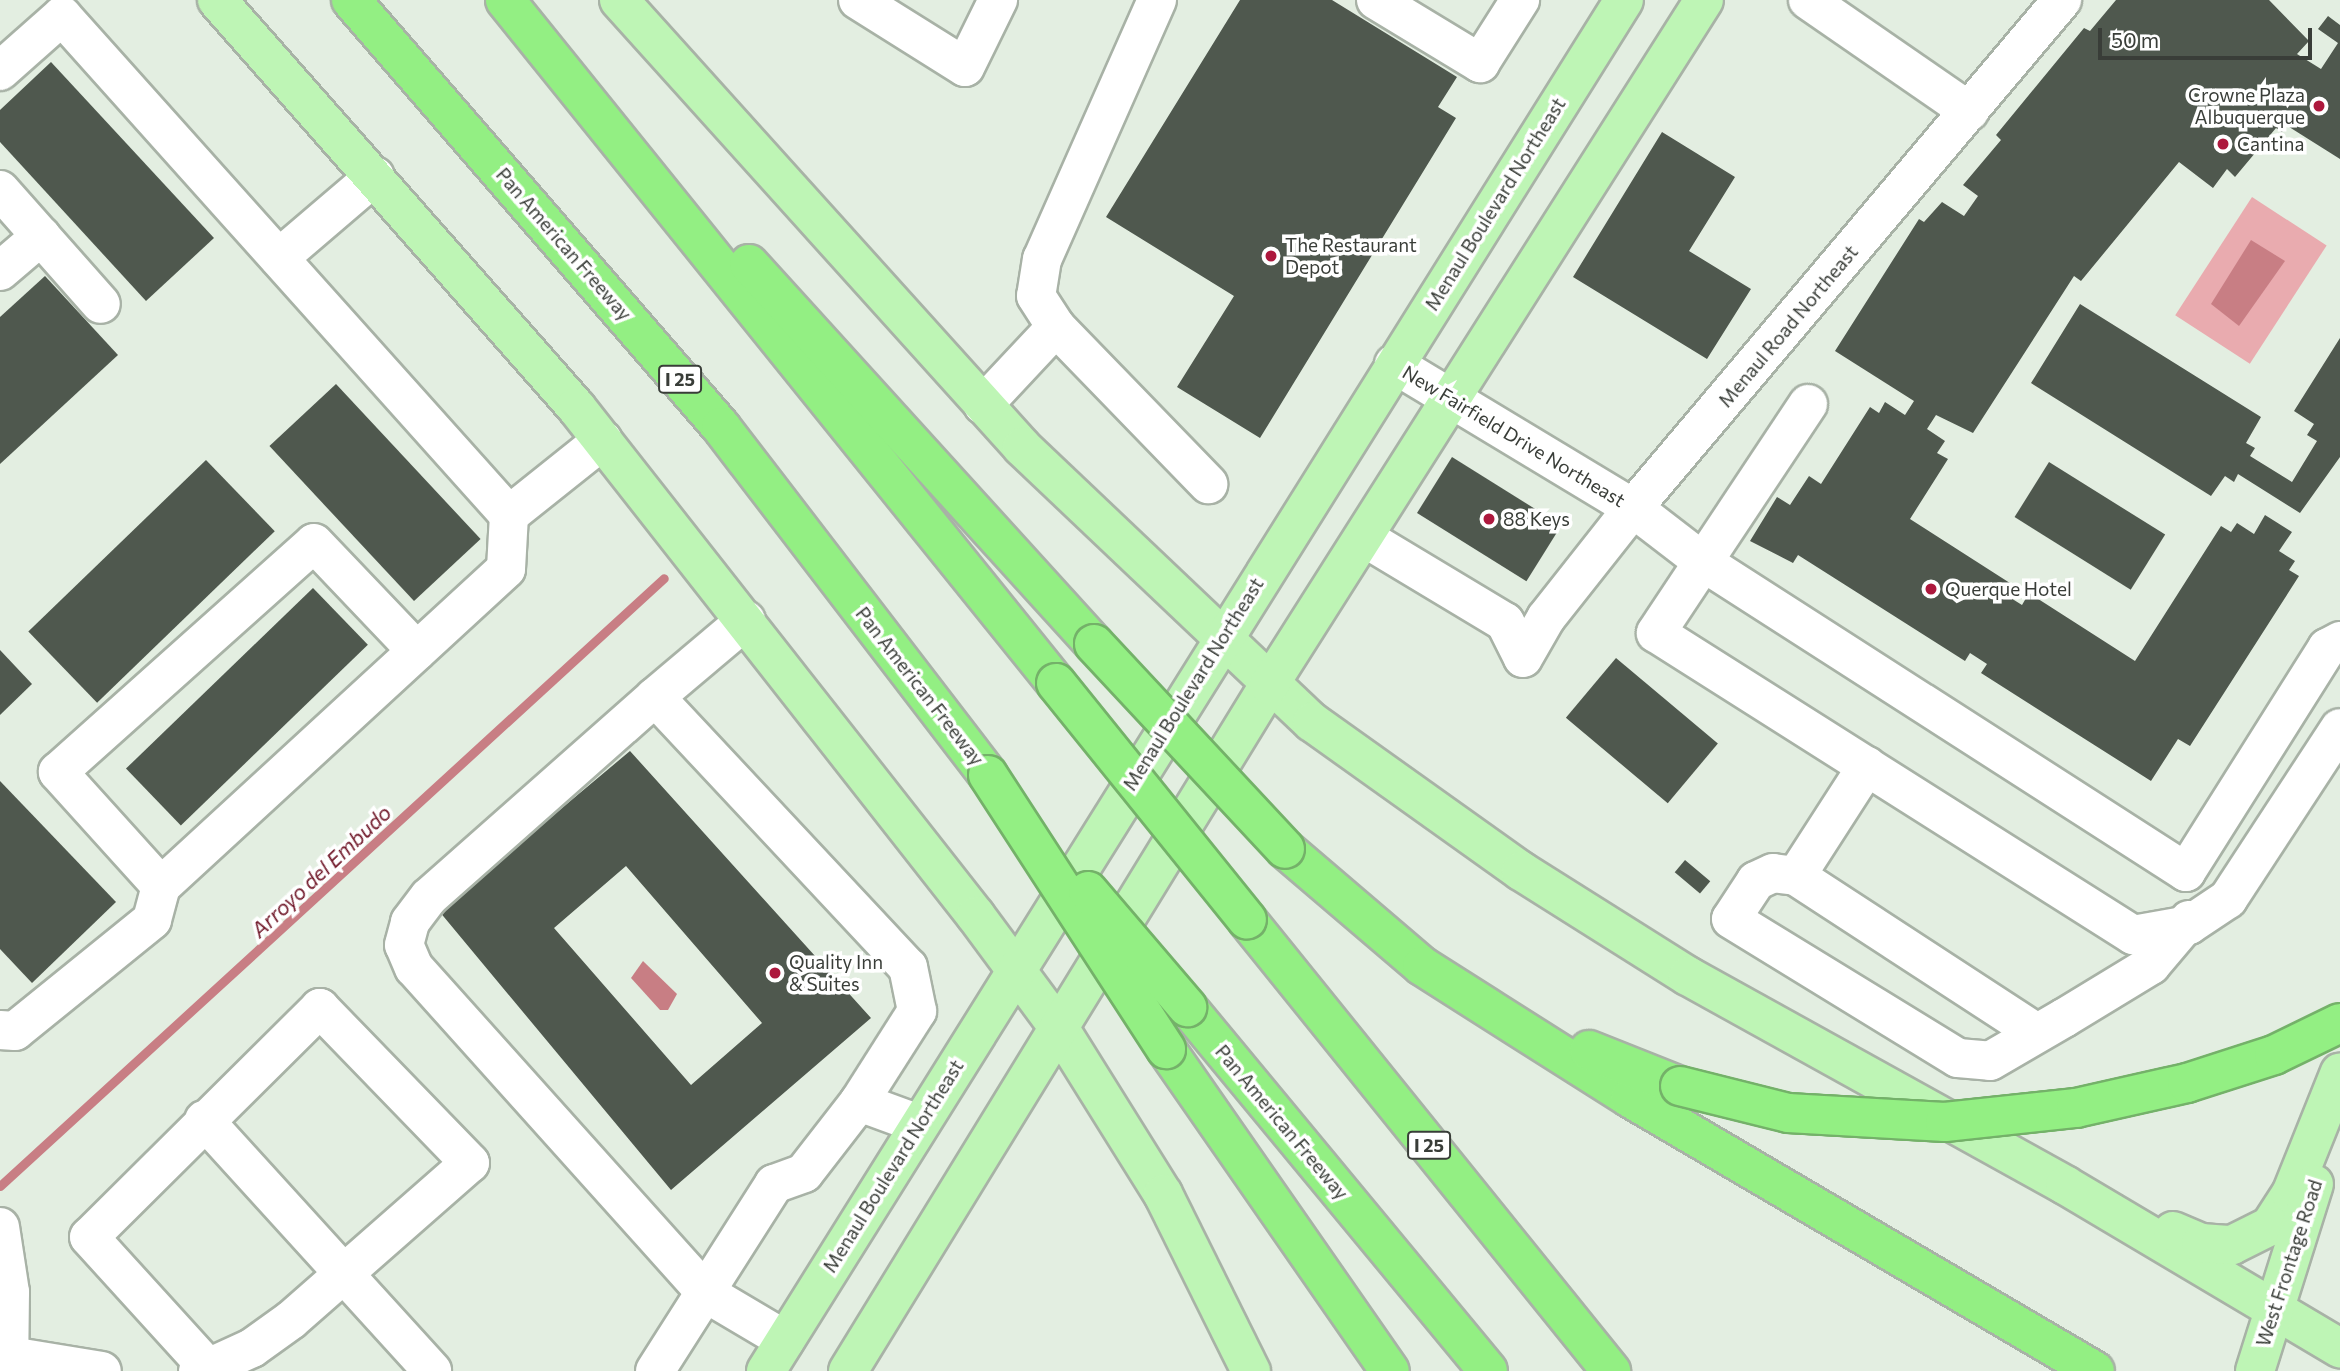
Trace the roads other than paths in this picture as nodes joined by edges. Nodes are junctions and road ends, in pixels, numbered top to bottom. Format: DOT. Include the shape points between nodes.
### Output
graph roads {
  1 [pos="217,0"];
  2 [pos="351,0"];
  3 [pos="507,0"];
  4 [pos="619,0"];
  5 [pos="858,0"];
  6 [pos="998,0"];
  7 [pos="1157,0"];
  8 [pos="1376,0"];
  9 [pos="1520,0"];
  10 [pos="1624,0"];
  11 [pos="1703,0"];
  12 [pos="1808,0"];
  13 [pos="2062,0"];
  14 [pos="0,71"];
  15 [pos="1969,111"];
  16 [pos="375,176"];
  17 [pos="0,190"];
  18 [pos="41,236"];
  19 [pos="279,258"];
  20 [pos="0,271"];
  21 [pos="101,304"];
  22 [pos="1056,327"];
  23 [pos="1394,364"];
  24 [pos="1453,401"];
  25 [pos="1808,404"];
  26 [pos="982,405"];
  27 [pos="603,440"];
  28 [pos="1208,484"];
  29 [pos="1633,508"];
  30 [pos="509,515"];
  31 [pos="1365,538"];
  32 [pos="1703,562"];
  33 [pos="746,620"];
  34 [pos="1220,640"];
  35 [pos="2340,641"];
  36 [pos="417,651"];
  37 [pos="1269,685"];
  38 [pos="655,697"];
  39 [pos="2340,728"];
  40 [pos="1867,766"];
  41 [pos="988,775"];
  42 [pos="2186,872"];
  43 [pos="1796,876"];
  44 [pos="161,886"];
  45 [pos="2189,925"];
  46 [pos="1422,966"];
  47 [pos="1015,969"];
  48 [pos="2340,1023"];
  49 [pos="0,1030"];
  50 [pos="1061,1031"];
  51 [pos="2035,1031"];
  52 [pos="2340,1072"];
  53 [pos="859,1102"];
  54 [pos="2340,1117"];
  55 [pos="205,1120"];
  56 [pos="919,1124"];
  57 [pos="2065,1185"];
  58 [pos="0,1227"];
  59 [pos="345,1277"];
  60 [pos="706,1293"];
  61 [pos="2274,1307"];
  62 [pos="2340,1348"];
  63 [pos="776,1355"];
  64 [pos="10,1364"];
  65 [pos="203,1370"];
  66 [pos="102,1371"];
  67 [pos="432,1371"];
  68 [pos="655,1371"];
  69 [pos="848,1371"];
  70 [pos="1251,1371"];
  71 [pos="1390,1371"];
  72 [pos="1489,1371"];
  73 [pos="1611,1371"];
  74 [pos="2095,1371"];
  75 [pos="2255,1371"];
  1 -- 16 [label="main road"];
  2 -- 41 [label="highway, Pan American Freeway / I 25" via="721,427"];
  3 -- 46 [label="highway, bridge" via="1285,849"];
  3 -- 73 [label="highway, I 25, bridge"];
  4 -- 26 [label="main road"];
  5 -- 6 [label="street" via="965,67"];
  7 -- 22 [label="street" via="1042,259 1036,296"];
  8 -- 9 [label="street" via="1480,64"];
  10 -- 23 [label="main road, Menaul Boulevard Northeast"];
  11 -- 24 [label="main road"];
  12 -- 15 [label="street"];
  13 -- 15 [label="street, Menaul Road Northeast"];
  14 -- 19 [label="street" via="62,16"];
  15 -- 29 [label="street, Menaul Road Northeast"];
  16 -- 19 [label="street"];
  16 -- 27 [label="main road"];
  17 -- 18 [label="street"];
  18 -- 20 [label="street"];
  18 -- 21 [label="street"];
  19 -- 30 [label="street"];
  22 -- 26 [label="street"];
  22 -- 28 [label="street"];
  23 -- 24 [label="street, New Fairfield Drive Northeast"];
  23 -- 34 [label="main road, Menaul Boulevard Northeast"];
  24 -- 29 [label="street, New Fairfield Drive Northeast"];
  24 -- 31 [label="main road"];
  25 -- 32 [label="street"];
  26 -- 34 [label="main road"];
  27 -- 30 [label="street"];
  27 -- 33 [label="main road"];
  29 -- 31 [label="street, Menaul Road Northeast" via="1546,618 1523,658 1505,622"];
  29 -- 32 [label="street, New Fairfield Drive Northeast"];
  30 -- 36 [label="street" via="506,569"];
  31 -- 37 [label="main road"];
  32 -- 40 [label="street" via="1656,633"];
  32 -- 42 [label="street, New Fairfield Drive Northeast"];
  33 -- 38 [label="street"];
  33 -- 47 [label="main road"];
  34 -- 37 [label="main road"];
  34 -- 47 [label="main road, Menaul Boulevard Northeast"];
  35 -- 42 [label="street" via="2327,648"];
  36 -- 44 [label="street"];
  36 -- 44 [label="street" via="314,543 58,772"];
  37 -- 50 [label="main road"];
  37 -- 57 [label="main road" via="1521,872 1688,976"];
  38 -- 53 [label="street" via="908,967 916,1012"];
  38 -- 60 [label="street" via="429,897 410,922 404,945 414,968"];
  39 -- 45 [label="street" via="2228,899"];
  40 -- 43 [label="street"];
  40 -- 45 [label="street" via="2133,936"];
  41 -- 71 [label="highway, bridge" via="1166,1049"];
  41 -- 72 [label="highway, Pan American Freeway / I 25, bridge"];
  42 -- 45 [label="street"];
  43 -- 51 [label="street"];
  43 -- 51 [label="street" via="1773,873 1756,881 1731,919 1958,1058 1990,1061"];
  44 -- 49 [label="street" via="152,920 15,1031"];
  45 -- 51 [label="street" via="2151,965"];
  46 -- 48 [label="highway, bridge" via="1603,1058 1680,1086 1788,1113 1945,1122 2077,1108 2188,1083 2274,1055"];
  46 -- 74 [label="highway" via="1630,1098"];
  47 -- 50 [label="main road"];
  47 -- 56 [label="main road, Menaul Boulevard Northeast"];
  50 -- 69 [label="main road"];
  50 -- 70 [label="main road" via="1185,1230"];
  52 -- 57 [label="main road" via="2291,1194 2270,1226 2244,1242 2201,1243"];
  53 -- 56 [label="street"];
  53 -- 60 [label="street" via="804,1173 774,1184"];
  54 -- 61 [label="main road, West Frontage Road"];
  55 -- 59 [label="street"];
  55 -- 59 [label="street" via="320,1008 470,1163"];
  55 -- 65 [label="street" via="89,1237"];
  56 -- 63 [label="main road, Menaul Boulevard Northeast"];
  57 -- 61 [label="main road"];
  58 -- 64 [label="street"];
  59 -- 65 [label="street" via="252,1348"];
  59 -- 67 [label="street"];
  60 -- 63 [label="street"];
  60 -- 68 [label="street"];
  61 -- 62 [label="main road"];
  61 -- 75 [label="main road, West Frontage Road"];
  64 -- 66 [label="street"];
}
